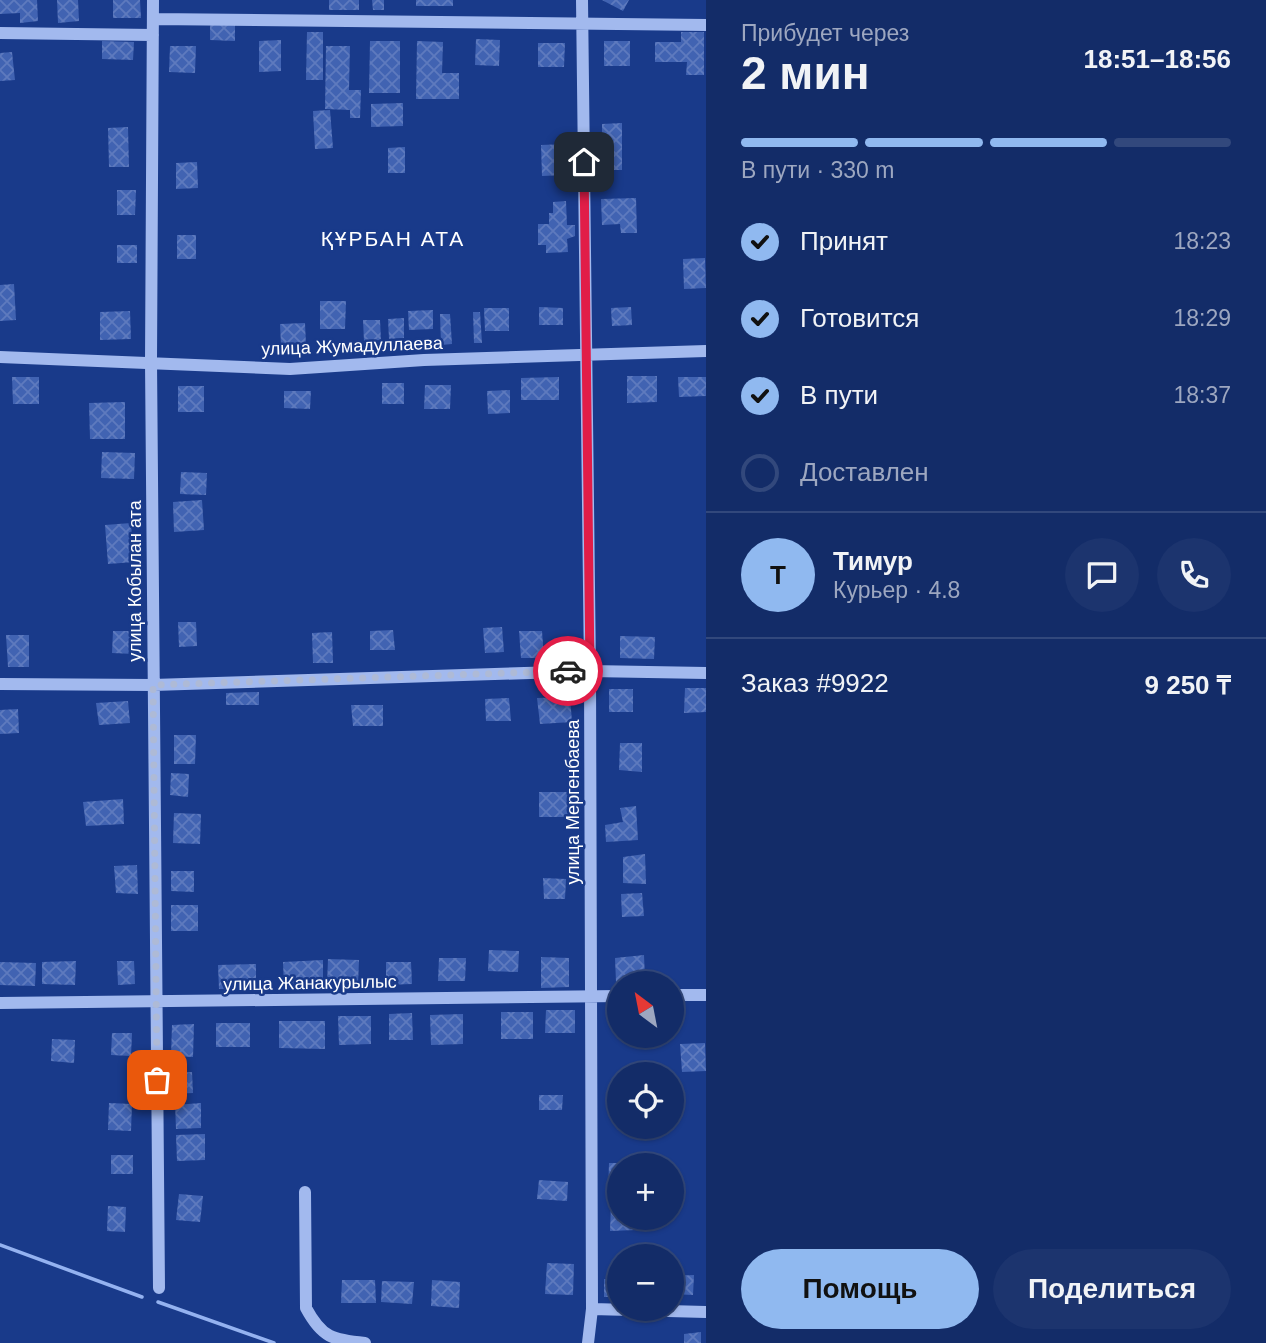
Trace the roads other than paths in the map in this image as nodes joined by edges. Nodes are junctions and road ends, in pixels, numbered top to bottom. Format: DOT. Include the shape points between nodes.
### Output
graph roads {
  1 [pos="153,0"];
  2 [pos="582,0"];
  3 [pos="153,19"];
  4 [pos="706,24"];
  5 [pos="582,25"];
  6 [pos="0,33"];
  7 [pos="153,34"];
  8 [pos="706,351"];
  9 [pos="586,354"];
  10 [pos="0,357"];
  11 [pos="151,362"];
  12 [pos="590,671"];
  13 [pos="706,673"];
  14 [pos="0,684"];
  15 [pos="153,685"];
  16 [pos="684,995"];
  17 [pos="706,995"];
  18 [pos="592,996"];
  19 [pos="607,996"];
  20 [pos="156,1002"];
  21 [pos="0,1003"];
  22 [pos="305,1192"];
  23 [pos="159,1288"];
  24 [pos="592,1309"];
  25 [pos="706,1312"];
  26 [pos="365,1343"];
  27 [pos="588,1343"];
  1 -- 3 [label="street, улица Кобылан ата"];
  2 -- 5 [label="street, улица Мергенбаева"];
  3 -- 5 [label="street"];
  3 -- 7 [label="street, улица Кобылан ата"];
  4 -- 5 [label="street"];
  5 -- 9 [label="street, улица Мергенбаева"];
  6 -- 7 [label="street"];
  7 -- 11 [label="street, улица Кобылан ата"];
  8 -- 9 [label="street, улица Жумадуллаева"];
  9 -- 11 [label="street, улица Жумадуллаева" via="290,369"];
  9 -- 12 [label="street, улица Мергенбаева"];
  10 -- 11 [label="street, улица Жумадуллаева"];
  11 -- 15 [label="street, улица Кобылан ата"];
  12 -- 13 [label="street"];
  12 -- 15 [label="street"];
  12 -- 18 [label="street, улица Мергенбаева"];
  14 -- 15 [label="street"];
  15 -- 20 [label="street, улица Кобылан ата"];
  16 -- 17 [label="street"];
  18 -- 19 [label="street, улица Жанакурылыс"];
  18 -- 20 [label="street, улица Жанакурылыс"];
  18 -- 24 [label="street, улица Мергенбаева"];
  20 -- 21 [label="street, улица Жанакурылыс"];
  20 -- 23 [label="street, улица Кобылан ата"];
  22 -- 26 [label="street" via="306,1308 315,1325 333,1340"];
  24 -- 25 [label="street"];
  24 -- 27 [label="street, улица Мергенбаева"];
}
